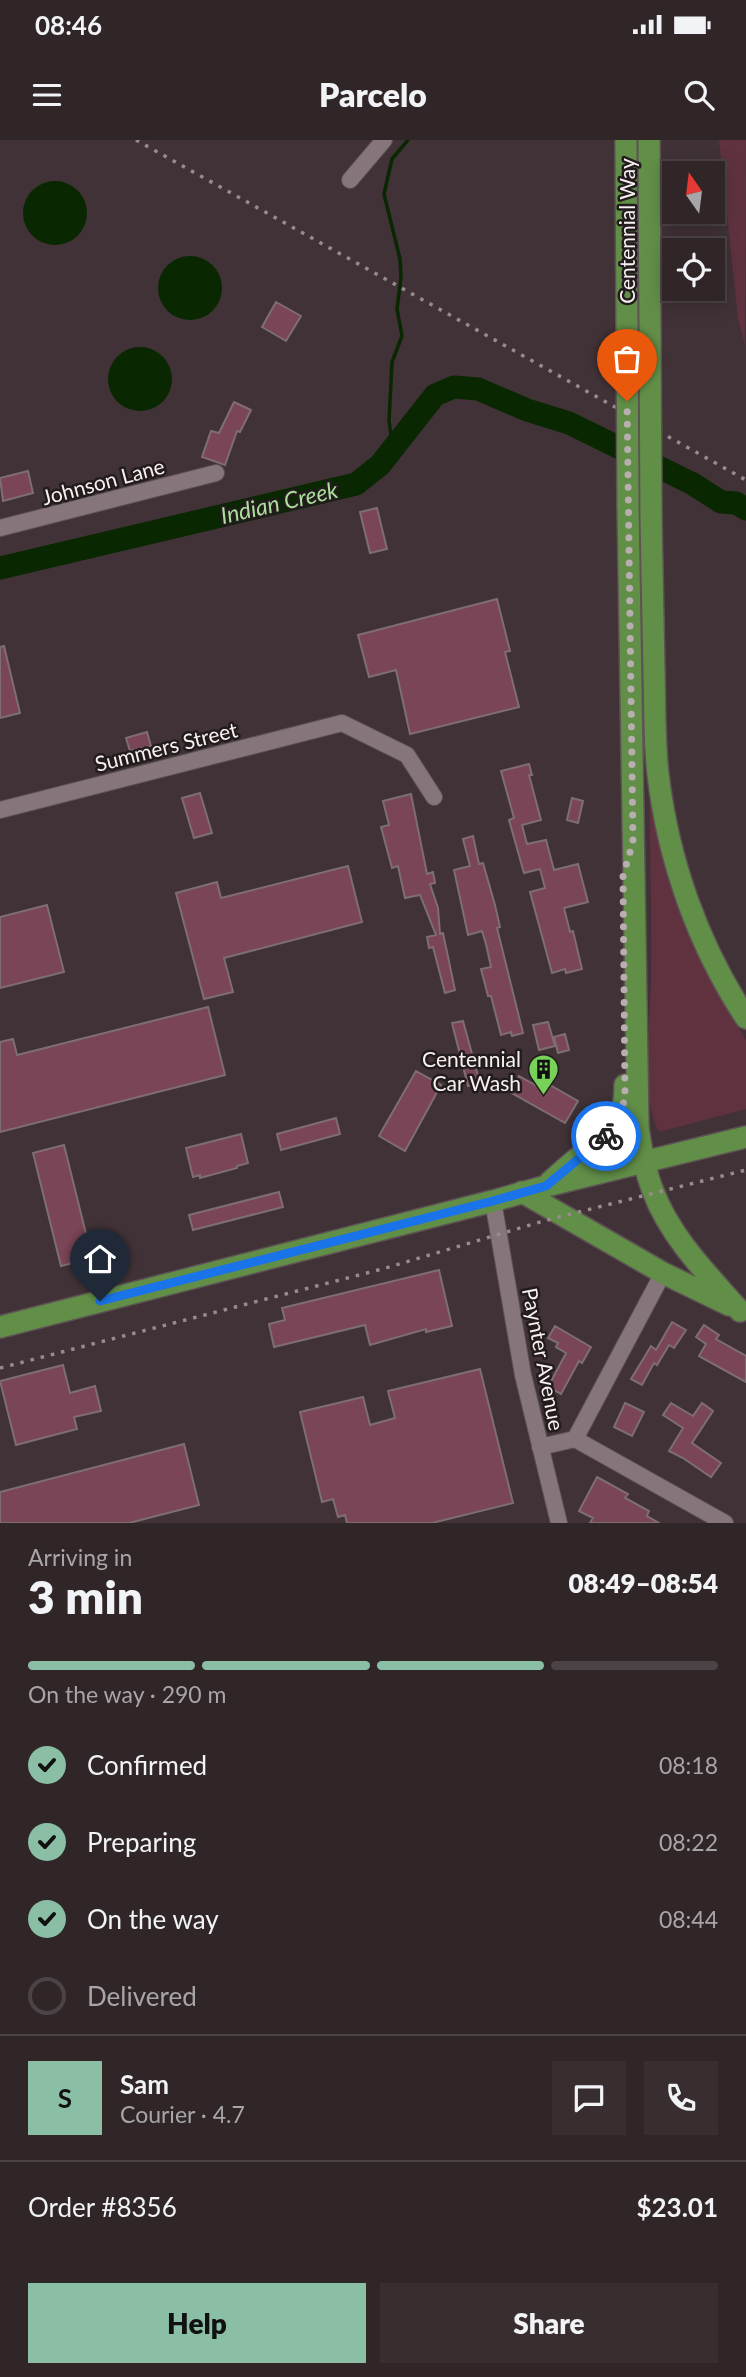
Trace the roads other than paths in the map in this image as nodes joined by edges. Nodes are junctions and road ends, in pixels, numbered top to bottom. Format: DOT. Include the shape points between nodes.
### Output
graph roads {
  1 [pos="384,140"];
  2 [pos="626,140"];
  3 [pos="649,140"];
  4 [pos="350,180"];
  5 [pos="216,473"];
  6 [pos="0,528"];
  7 [pos="434,797"];
  8 [pos="0,810"];
  9 [pos="633,842"];
  10 [pos="746,1018"];
  11 [pos="746,1137"];
  12 [pos="644,1161"];
  13 [pos="546,1186"];
  14 [pos="522,1192"];
  15 [pos="493,1201"];
  16 [pos="663,1273"];
  17 [pos="743,1312"];
  18 [pos="0,1326"];
  19 [pos="575,1439"];
  20 [pos="540,1447"];
  21 [pos="559,1523"];
  22 [pos="725,1523"];
  1 -- 4 [label="street"];
  2 -- 9 [label="main road, Centennial Way, bridge"];
  3 -- 10 [label="main road, Centennial Way, bridge" via="658,774 676,866 697,926"];
  5 -- 6 [label="street, Johnson Lane"];
  7 -- 8 [label="street, Summers Street" via="407,755 342,723"];
  9 -- 12 [label="main road, Centennial Way" via="636,1105"];
  9 -- 13 [label="main road" via="623,876 625,1096 621,1114 605,1138"];
  11 -- 12 [label="main road"];
  12 -- 13 [label="main road"];
  12 -- 17 [label="main road, Centennial Way" via="653,1193 676,1234"];
  13 -- 14 [label="main road"];
  14 -- 15 [label="main road"];
  14 -- 16 [label="main road"];
  15 -- 18 [label="main road"];
  15 -- 20 [label="street, Paynter Avenue"];
  16 -- 17 [label="main road"];
  16 -- 19 [label="street"];
  19 -- 20 [label="street"];
  19 -- 22 [label="street"];
  20 -- 21 [label="street, Paynter Avenue"];
}
